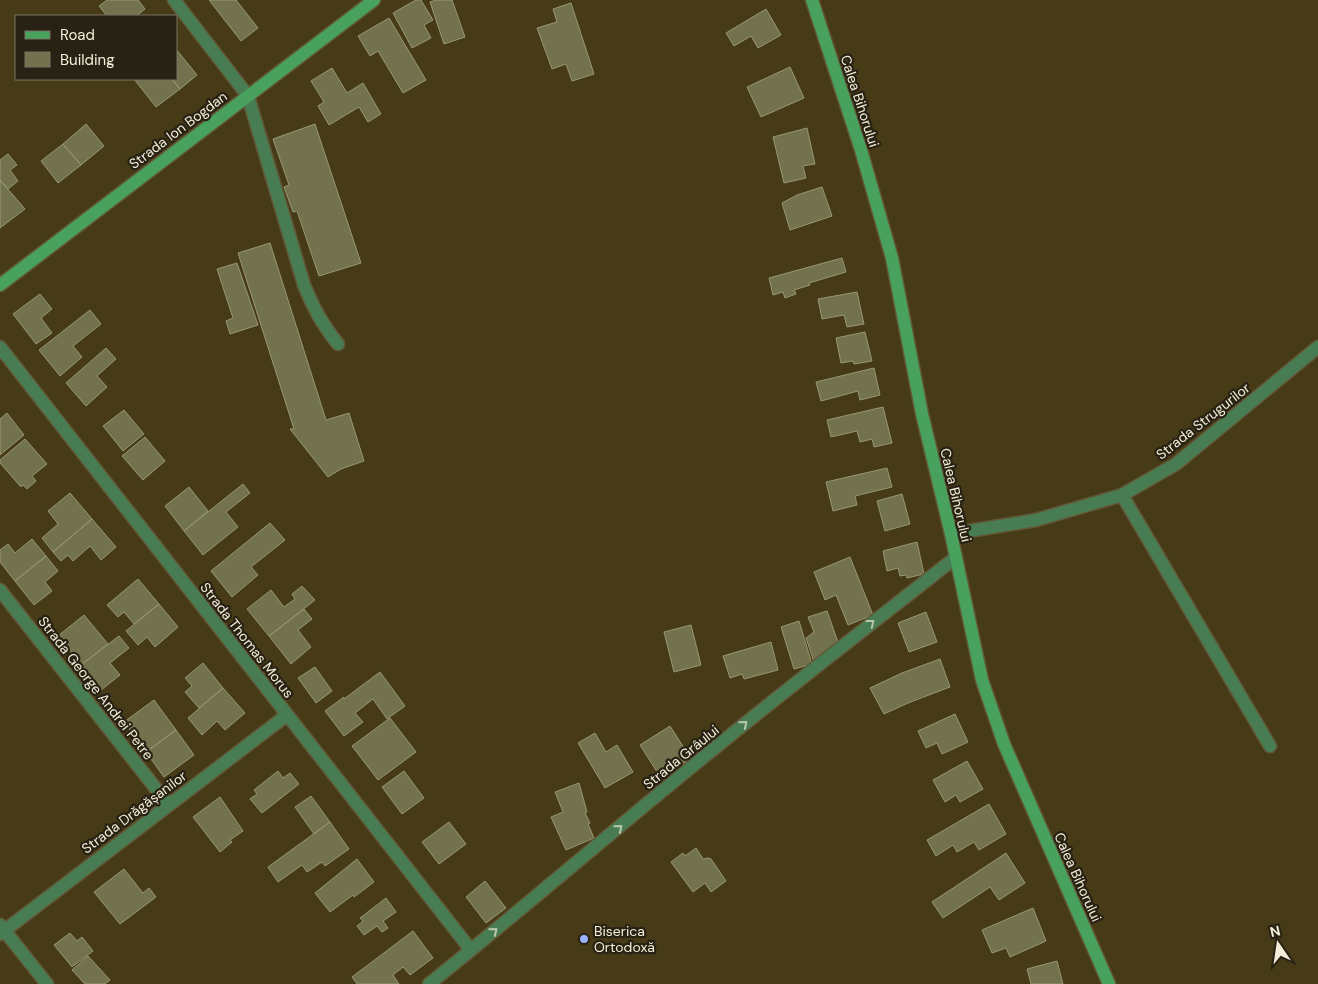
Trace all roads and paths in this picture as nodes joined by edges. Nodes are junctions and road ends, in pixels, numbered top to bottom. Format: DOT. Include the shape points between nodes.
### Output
graph roads {
  1 [pos="174,0"];
  2 [pos="374,0"];
  3 [pos="812,0"];
  4 [pos="248,96"];
  5 [pos="0,285"];
  6 [pos="338,344"];
  7 [pos="0,347"];
  8 [pos="1318,347"];
  9 [pos="1122,495"];
  10 [pos="951,534"];
  11 [pos="955,558"];
  12 [pos="0,590"];
  13 [pos="287,715"];
  14 [pos="1270,746"];
  15 [pos="168,804"];
  16 [pos="1,929"];
  17 [pos="471,950"];
  18 [pos="47,984"];
  19 [pos="428,984"];
  20 [pos="1109,984"];
  1 -- 4 [label="street"];
  2 -- 4 [label="main road, Strada Ion Bogdan"];
  3 -- 10 [label="main road, Calea Bihorului" via="892,258 922,414"];
  4 -- 5 [label="main road, Strada Ion Bogdan"];
  4 -- 6 [label="street" via="304,285 323,324"];
  7 -- 13 [label="street, Strada Thomas Morus"];
  8 -- 9 [label="street, Strada Strugurilor" via="1176,464"];
  9 -- 10 [label="street, Strada Strugurilor" via="1036,520"];
  9 -- 14 [label="street"];
  10 -- 11 [label="main road, Calea Bihorului"];
  17 -- 11 [label="street, Strada Grâului, one-way" via="708,754"];
  11 -- 20 [label="main road, Calea Bihorului" via="982,680 1004,744"];
  12 -- 15 [label="street, Strada George Andrei Petre"];
  13 -- 15 [label="street, Strada Drăgășanilor"];
  13 -- 17 [label="street, Strada Thomas Morus"];
  15 -- 16 [label="street, Strada Drăgășanilor"];
  16 -- 18 [label="street"];
  17 -- 19 [label="street, Strada Grâului"];
}
